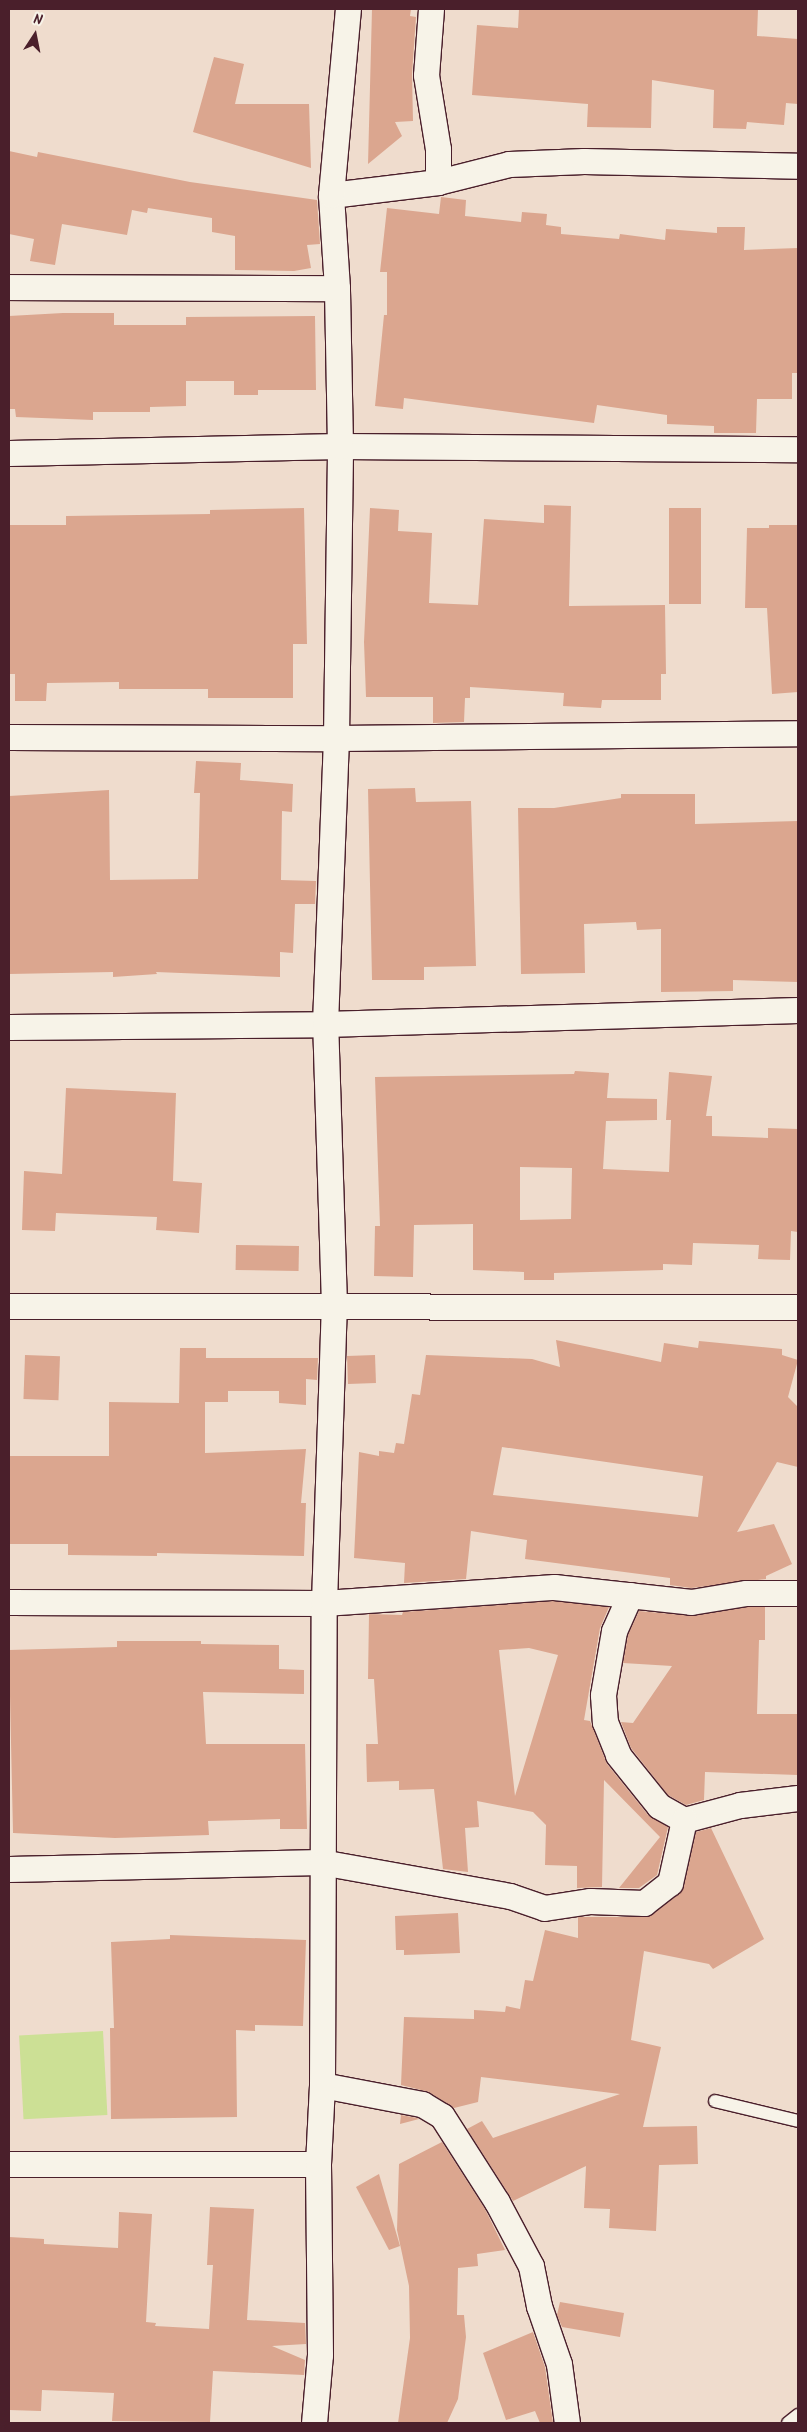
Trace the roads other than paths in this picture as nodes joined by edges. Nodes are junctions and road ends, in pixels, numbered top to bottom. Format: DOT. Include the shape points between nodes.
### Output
graph roads {
  1 [pos="348,9"];
  2 [pos="431,9"];
  3 [pos="798,166"];
  4 [pos="438,182"];
  5 [pos="331,195"];
  6 [pos="9,287"];
  7 [pos="337,288"];
  8 [pos="340,446"];
  9 [pos="798,449"];
  10 [pos="9,454"];
  11 [pos="798,733"];
  12 [pos="9,736"];
  13 [pos="336,738"];
  14 [pos="798,1010"];
  15 [pos="325,1024"];
  16 [pos="9,1027"];
  17 [pos="334,1305"];
  18 [pos="9,1306"];
  19 [pos="798,1307"];
  20 [pos="798,1593"];
  21 [pos="630,1595"];
  22 [pos="9,1602"];
  23 [pos="324,1603"];
  24 [pos="798,1798"];
  25 [pos="684,1820"];
  26 [pos="321,1862"];
  27 [pos="9,1869"];
  28 [pos="322,2085"];
  29 [pos="715,2101"];
  30 [pos="798,2121"];
  31 [pos="9,2164"];
  32 [pos="318,2164"];
  33 [pos="798,2415"];
  34 [pos="314,2423"];
  35 [pos="567,2423"];
  36 [pos="788,2423"];
  1 -- 5 [label="street"];
  2 -- 4 [label="street" via="426,75 438,148"];
  3 -- 4 [label="street" via="574,161 509,164"];
  4 -- 5 [label="street"];
  5 -- 7 [label="street"];
  6 -- 7 [label="street"];
  7 -- 8 [label="street"];
  8 -- 9 [label="street"];
  8 -- 10 [label="street"];
  8 -- 13 [label="street"];
  11 -- 13 [label="street"];
  12 -- 13 [label="street"];
  13 -- 15 [label="street"];
  14 -- 15 [label="street"];
  15 -- 16 [label="street"];
  15 -- 17 [label="street"];
  17 -- 18 [label="street"];
  17 -- 19 [label="street"];
  17 -- 23 [label="street"];
  20 -- 21 [label="street" via="746,1593 691,1602"];
  21 -- 23 [label="street" via="554,1587"];
  21 -- 25 [label="street" via="614,1631 609,1655 603,1695 605,1722 618,1755 659,1806"];
  22 -- 23 [label="street"];
  23 -- 26 [label="street"];
  24 -- 25 [label="street" via="740,1805"];
  25 -- 26 [label="street" via="670,1883 644,1902 590,1901 544,1908 510,1896"];
  26 -- 27 [label="street"];
  26 -- 28 [label="street"];
  28 -- 32 [label="street"];
  28 -- 35 [label="street" via="422,2104 442,2116 497,2202 531,2266 539,2306 559,2364"];
  29 -- 30 [label="lane"];
  31 -- 32 [label="street"];
  32 -- 34 [label="street" via="320,2355"];
  33 -- 36 [label="lane"];
}
